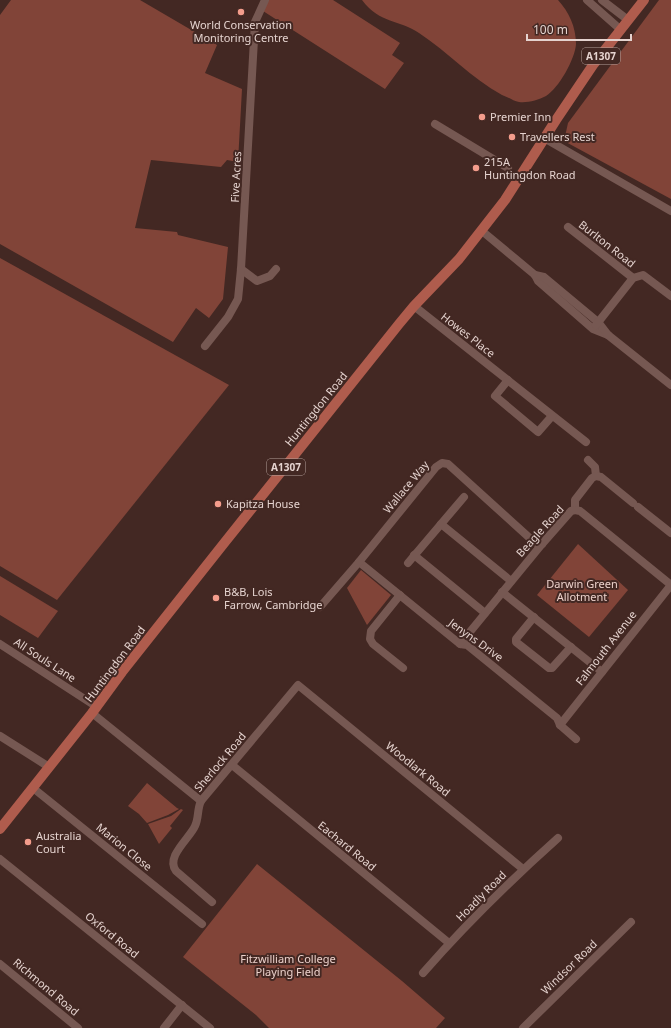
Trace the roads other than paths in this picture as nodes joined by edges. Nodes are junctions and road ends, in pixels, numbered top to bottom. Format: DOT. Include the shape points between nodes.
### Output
graph roads {
  1 [pos="265,0"];
  2 [pos="588,0"];
  3 [pos="602,0"];
  4 [pos="644,0"];
  5 [pos="628,20"];
  6 [pos="621,30"];
  7 [pos="435,124"];
  8 [pos="544,138"];
  9 [pos="508,168"];
  10 [pos="671,211"];
  11 [pos="568,227"];
  12 [pos="482,231"];
  13 [pos="241,269"];
  14 [pos="276,269"];
  15 [pos="633,278"];
  16 [pos="671,296"];
  17 [pos="414,306"];
  18 [pos="596,325"];
  19 [pos="205,346"];
  20 [pos="508,380"];
  21 [pos="671,385"];
  22 [pos="552,416"];
  23 [pos="586,442"];
  24 [pos="588,460"];
  25 [pos="596,476"];
  26 [pos="464,497"];
  27 [pos="575,510"];
  28 [pos="441,524"];
  29 [pos="671,533"];
  30 [pos="542,544"];
  31 [pos="414,555"];
  32 [pos="360,562"];
  33 [pos="408,562"];
  34 [pos="511,581"];
  35 [pos="671,585"];
  36 [pos="502,592"];
  37 [pos="400,595"];
  38 [pos="320,607"];
  39 [pos="485,614"];
  40 [pos="534,617"];
  41 [pos="0,644"];
  42 [pos="460,644"];
  43 [pos="571,647"];
  44 [pos="403,668"];
  45 [pos="602,672"];
  46 [pos="298,685"];
  47 [pos="95,710"];
  48 [pos="560,726"];
  49 [pos="0,736"];
  50 [pos="576,739"];
  51 [pos="232,765"];
  52 [pos="49,767"];
  53 [pos="33,788"];
  54 [pos="201,801"];
  55 [pos="0,829"];
  56 [pos="558,838"];
  57 [pos="0,859"];
  58 [pos="523,869"];
  59 [pos="212,902"];
  60 [pos="631,922"];
  61 [pos="202,924"];
  62 [pos="449,943"];
  63 [pos="0,964"];
  64 [pos="423,973"];
  65 [pos="182,1005"];
  66 [pos="78,1028"];
  67 [pos="164,1028"];
  68 [pos="210,1028"];
  69 [pos="523,1028"];
  1 -- 13 [label="street, Five Acres" via="255,22"];
  2 -- 6 [label="street"];
  3 -- 5 [label="street"];
  4 -- 5 [label="main road, Huntingdon Road / A1307"];
  5 -- 6 [label="main road, Huntingdon Road / A1307"];
  6 -- 8 [label="main road, Huntingdon Road / A1307" via="593,65"];
  7 -- 9 [label="street"];
  8 -- 10 [label="street"];
  8 -- 12 [label="main road, Huntingdon Road / A1307" via="506,200"];
  11 -- 15 [label="street, Burlton Road"];
  12 -- 17 [label="main road, Huntingdon Road / A1307"];
  12 -- 18 [label="street" via="535,275 538,281"];
  13 -- 14 [label="street" via="257,281 270,276"];
  13 -- 19 [label="street, Five Acres" via="238,299"];
  15 -- 16 [label="street" via="643,275"];
  15 -- 18 [label="street"];
  17 -- 20 [label="street, Howes Place"];
  17 -- 47 [label="main road, Huntingdon Road / A1307" via="122,672"];
  18 -- 21 [label="street"];
  20 -- 22 [label="street, Howes Place"];
  20 -- 22 [label="street" via="495,396 538,432"];
  22 -- 23 [label="street, Howes Place"];
  24 -- 25 [label="street" via="595,467"];
  25 -- 27 [label="street" via="575,500"];
  25 -- 29 [label="street" via="602,477"];
  26 -- 28 [label="street"];
  27 -- 30 [label="street, Beagle Road" via="571,511"];
  27 -- 35 [label="street, Beagle Road" via="580,511"];
  28 -- 31 [label="street"];
  28 -- 34 [label="street"];
  30 -- 32 [label="street, Wallace Way" via="533,541 448,464 442,463 436,467"];
  30 -- 34 [label="street, Beagle Road"];
  31 -- 33 [label="street"];
  31 -- 39 [label="street"];
  32 -- 37 [label="street, Jenyns Drive"];
  32 -- 38 [label="street, Wallace Way"];
  34 -- 36 [label="street, Beagle Road"];
  35 -- 45 [label="street, Falmouth Avenue"];
  36 -- 39 [label="street, Beagle Road"];
  36 -- 40 [label="street"];
  37 -- 42 [label="street, Jenyns Drive"];
  37 -- 44 [label="street" via="371,631 370,639"];
  39 -- 42 [label="street, Beagle Road"];
  40 -- 43 [label="street"];
  40 -- 43 [label="street" via="516,642 549,668 552,668"];
  41 -- 47 [label="street, All Souls Lane"];
  42 -- 48 [label="street, Jenyns Drive" via="467,645 557,718"];
  43 -- 45 [label="street"];
  45 -- 48 [label="street, Falmouth Avenue"];
  46 -- 51 [label="street, Sherlock Road"];
  46 -- 58 [label="street, Woodlark Road"];
  47 -- 52 [label="main road, Huntingdon Road / A1307"];
  47 -- 54 [label="street, Sherlock Road"];
  48 -- 50 [label="street, Jenyns Drive"];
  49 -- 52 [label="street"];
  51 -- 54 [label="street, Sherlock Road"];
  51 -- 62 [label="street, Eachard Road"];
  52 -- 53 [label="main road, Huntingdon Road / A1307"];
  53 -- 55 [label="main road, Huntingdon Road / A1307"];
  53 -- 61 [label="street, Marion Close"];
  54 -- 59 [label="street" via="195,826 174,857 173,864 176,871"];
  56 -- 58 [label="street, Hoadly Road"];
  57 -- 65 [label="street, Oxford Road"];
  58 -- 62 [label="street, Hoadly Road"];
  60 -- 69 [label="street, Windsor Road"];
  62 -- 64 [label="street, Hoadly Road"];
  63 -- 66 [label="street, Richmond Road"];
  65 -- 67 [label="street"];
  65 -- 68 [label="street, Oxford Road"];
}
